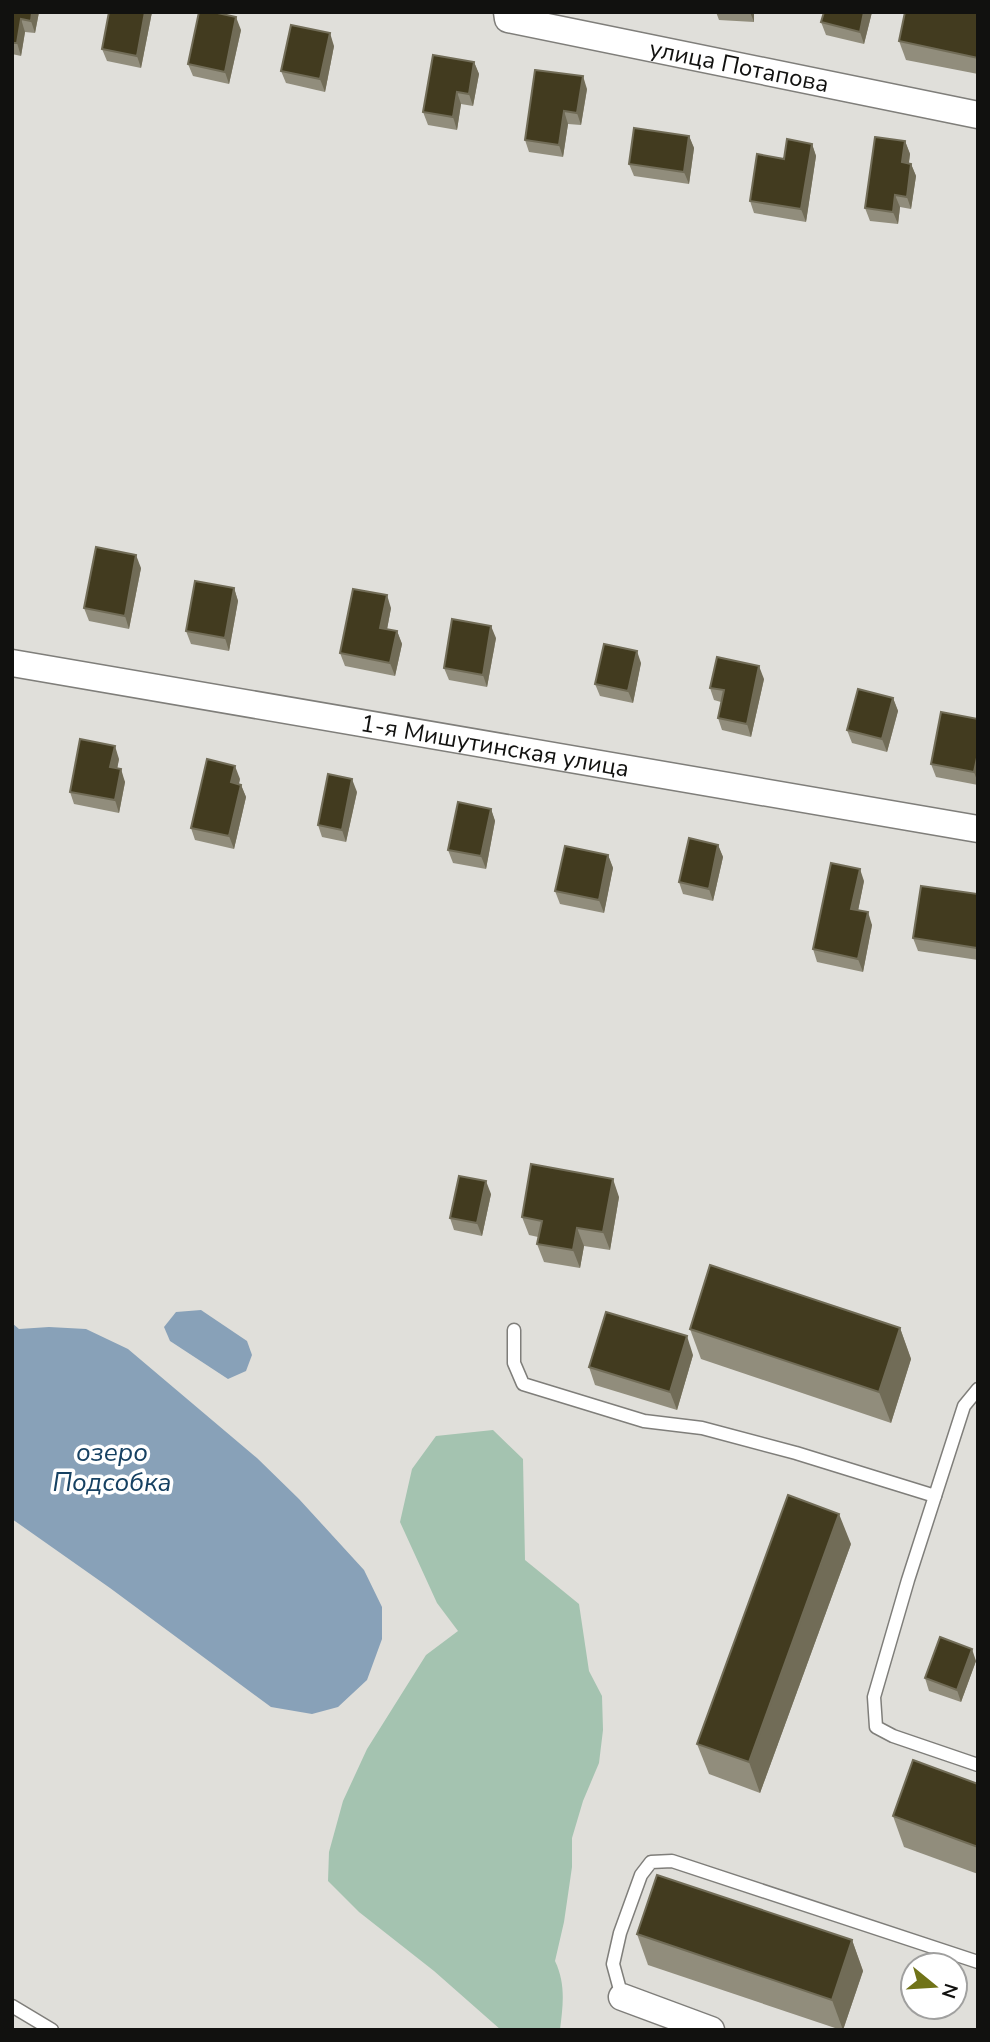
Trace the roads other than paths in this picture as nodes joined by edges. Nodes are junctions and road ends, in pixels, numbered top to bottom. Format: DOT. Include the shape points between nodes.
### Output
graph roads {
  1 [pos="507,12"];
  2 [pos="978,115"];
  3 [pos="12,663"];
  4 [pos="978,829"];
  5 [pos="514,1330"];
  6 [pos="978,1389"];
  7 [pos="935,1496"];
  8 [pos="978,1765"];
  9 [pos="978,1962"];
  10 [pos="622,1997"];
  11 [pos="12,2007"];
  12 [pos="52,2030"];
  13 [pos="711,2030"];
  1 -- 2 [label="street, улица Потапова" via="508,19"];
  3 -- 4 [label="street, 1-я Мишутинская улица"];
  5 -- 7 [label="lane" via="514,1363 523,1384 644,1420 702,1428"];
  6 -- 7 [label="lane" via="964,1406"];
  7 -- 8 [label="lane" via="874,1697 876,1727"];
  9 -- 10 [label="lane" via="673,1861 651,1862 641,1875 613,1964"];
  10 -- 13 [label="street"];
  11 -- 12 [label="lane"];
}
